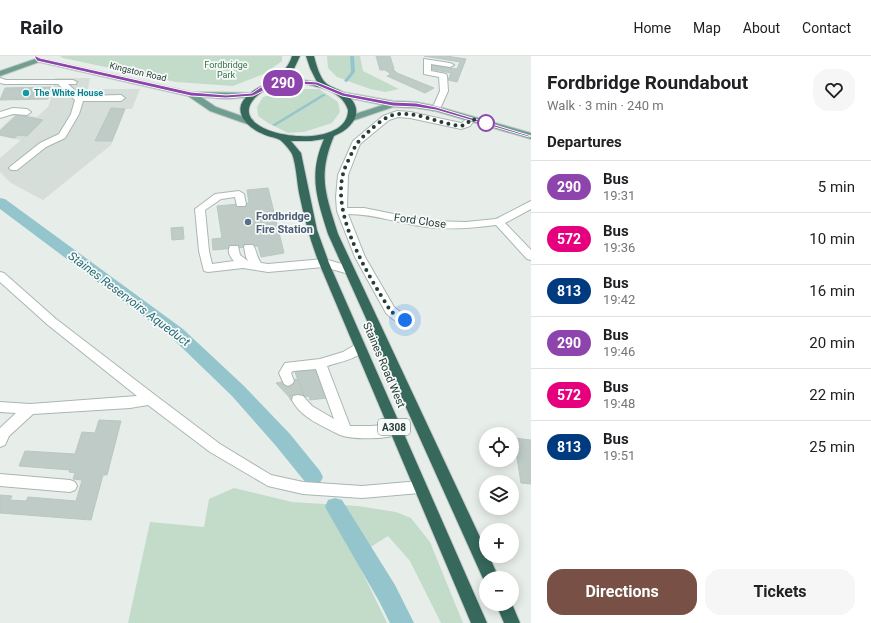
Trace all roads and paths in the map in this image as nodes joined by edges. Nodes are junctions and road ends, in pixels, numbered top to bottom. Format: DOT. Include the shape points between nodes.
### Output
graph roads {
  1 [pos="296,56"];
  2 [pos="310,56"];
  3 [pos="37,58"];
  4 [pos="450,65"];
  5 [pos="0,74"];
  6 [pos="0,80"];
  7 [pos="60,82"];
  8 [pos="73,82"];
  9 [pos="270,86"];
  10 [pos="324,86"];
  11 [pos="191,94"];
  12 [pos="342,94"];
  13 [pos="253,95"];
  14 [pos="121,98"];
  15 [pos="79,99"];
  16 [pos="393,104"];
  17 [pos="436,109"];
  18 [pos="27,112"];
  19 [pos="0,115"];
  20 [pos="352,118"];
  21 [pos="471,119"];
  22 [pos="250,122"];
  23 [pos="330,135"];
  24 [pos="531,136"];
  25 [pos="283,138"];
  26 [pos="14,168"];
  27 [pos="241,204"];
  28 [pos="531,204"];
  29 [pos="342,211"];
  30 [pos="498,222"];
  31 [pos="249,247"];
  32 [pos="234,248"];
  33 [pos="531,256"];
  34 [pos="324,263"];
  35 [pos="243,264"];
  36 [pos="257,265"];
  37 [pos="349,270"];
  38 [pos="0,276"];
  39 [pos="405,320"];
  40 [pos="360,347"];
  41 [pos="320,364"];
  42 [pos="288,381"];
  43 [pos="150,399"];
  44 [pos="298,400"];
  45 [pos="0,407"];
  46 [pos="30,409"];
  47 [pos="395,430"];
  48 [pos="345,431"];
  49 [pos="0,441"];
  50 [pos="0,480"];
  51 [pos="70,486"];
  52 [pos="420,487"];
  53 [pos="489,571"];
  54 [pos="507,611"];
  55 [pos="478,623"];
  56 [pos="512,623"];
  1 -- 9 [label="highway" via="290,69"];
  2 -- 10 [label="highway" via="316,74"];
  3 -- 5 [label="main road"];
  3 -- 11 [label="main road, Kingston Road"];
  4 -- 17 [label="street" via="427,61 427,72 443,76 444,91"];
  6 -- 7 [label="street"];
  7 -- 8 [label="street"];
  7 -- 15 [label="street"];
  9 -- 10 [label="highway" via="292,82"];
  9 -- 13 [label="highway"];
  10 -- 12 [label="highway"];
  11 -- 13 [label="main road, Kingston Road"];
  11 -- 22 [label="main road, Kingston Road" via="213,109"];
  12 -- 16 [label="main road"];
  12 -- 20 [label="highway" via="351,103"];
  13 -- 22 [label="highway" via="244,111"];
  14 -- 15 [label="street"];
  15 -- 26 [label="street" via="75,114 62,136 43,145"];
  16 -- 17 [label="main road"];
  16 -- 20 [label="main road"];
  17 -- 21 [label="main road"];
  18 -- 19 [label="street" via="13,111"];
  20 -- 23 [label="highway"];
  21 -- 24 [label="main road"];
  21 -- 29 [label="street" via="461,126 410,115 397,114 386,118 356,143 342,175"];
  22 -- 25 [label="highway" via="261,131"];
  23 -- 25 [label="highway" via="305,139"];
  23 -- 37 [label="highway, Staines Road West / A308" via="321,158 320,193 333,234"];
  25 -- 34 [label="highway, Staines Road West / A308" via="296,153 312,230"];
  27 -- 35 [label="street" via="239,194 226,200 218,196 200,209 208,268"];
  28 -- 30 [label="street, Ford Close"];
  29 -- 30 [label="street, Ford Close" via="364,211 428,224 466,226"];
  29 -- 39 [label="street" via="360,257 384,300 396,316"];
  30 -- 33 [label="street"];
  31 -- 36 [label="street" via="251,257"];
  32 -- 35 [label="street" via="235,256"];
  34 -- 36 [label="street" via="268,268"];
  34 -- 37 [label="street"];
  34 -- 40 [label="highway, Staines Road West / A308"];
  35 -- 36 [label="street"];
  37 -- 53 [label="highway, Staines Road West / A308"];
  38 -- 43 [label="street" via="46,317"];
  40 -- 41 [label="street" via="347,355"];
  40 -- 47 [label="highway, Staines Road West / A308"];
  41 -- 42 [label="street" via="289,366 285,373"];
  41 -- 48 [label="street"];
  43 -- 46 [label="street" via="130,403"];
  43 -- 52 [label="street" via="215,448 268,480 303,488 362,492"];
  44 -- 48 [label="street" via="325,421"];
  45 -- 46 [label="street"];
  46 -- 49 [label="street" via="3,433"];
  47 -- 48 [label="street"];
  47 -- 52 [label="highway, Staines Road West / A308"];
  50 -- 51 [label="street"];
  52 -- 55 [label="highway, Staines Road West / A308"];
  54 -- 56 [label="highway"];
}
